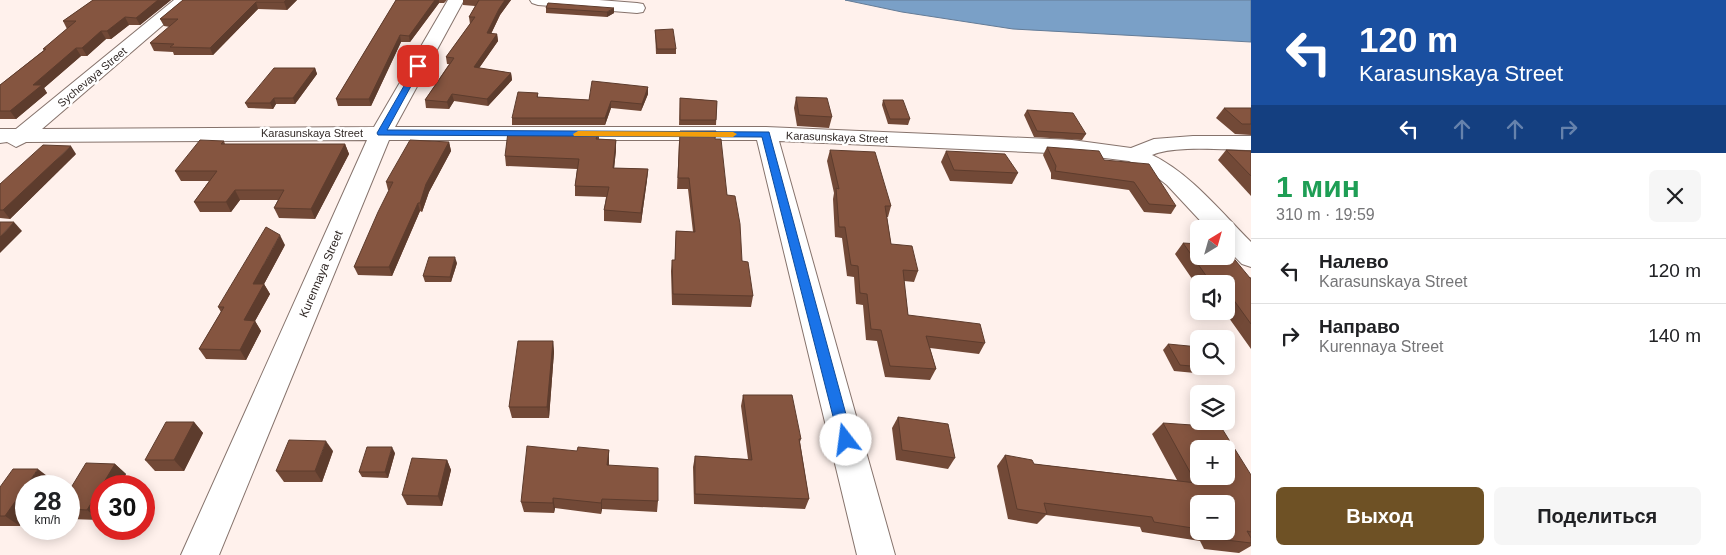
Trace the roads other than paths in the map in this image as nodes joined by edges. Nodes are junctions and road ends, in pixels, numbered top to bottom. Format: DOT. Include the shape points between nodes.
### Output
graph roads {
  1 [pos="184,0"];
  2 [pos="456,0"];
  3 [pos="538,0"];
  4 [pos="637,8"];
  5 [pos="381,133"];
  6 [pos="766,134"];
  7 [pos="0,136"];
  8 [pos="22,136"];
  9 [pos="1251,143"];
  10 [pos="0,154"];
  11 [pos="1134,156"];
  12 [pos="1214,220"];
  13 [pos="1235,241"];
  14 [pos="1251,258"];
  15 [pos="200,555"];
  16 [pos="876,555"];
  1 -- 8 [label="street, Sychevaya Street"];
  2 -- 5 [label="street, Kurennaya Street"];
  3 -- 4 [label="street"];
  5 -- 6 [label="street, Karasunskaya Street"];
  5 -- 8 [label="street, Karasunskaya Street"];
  5 -- 15 [label="street, Kurennaya Street"];
  6 -- 11 [label="street, Karasunskaya Street" via="1072,147"];
  6 -- 16 [label="street"];
  7 -- 8 [label="street, Karasunskaya Street"];
  8 -- 10 [label="street, Sychevaya Street"];
  9 -- 11 [label="street" via="1154,146"];
  11 -- 12 [label="street, Karasunskaya Street" via="1157,166 1175,180"];
  13 -- 14 [label="street"];
}
